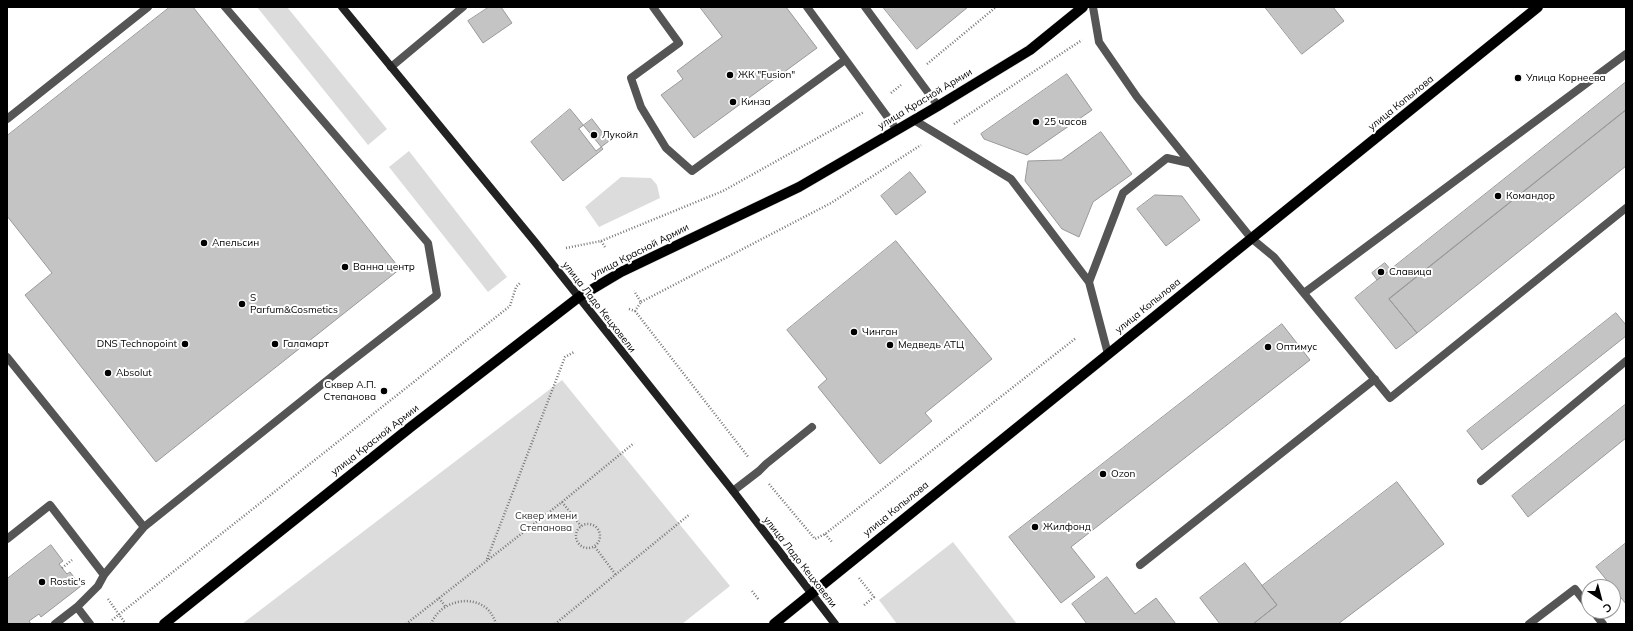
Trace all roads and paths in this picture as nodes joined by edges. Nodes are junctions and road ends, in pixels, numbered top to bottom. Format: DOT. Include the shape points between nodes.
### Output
graph roads {
  1 [pos="148,7"];
  2 [pos="225,7"];
  3 [pos="342,7"];
  4 [pos="463,7"];
  5 [pos="653,7"];
  6 [pos="807,7"];
  7 [pos="865,7"];
  8 [pos="996,7"];
  9 [pos="1083,7"];
  10 [pos="1093,7"];
  11 [pos="1538,7"];
  12 [pos="1084,39"];
  13 [pos="1626,54"];
  14 [pos="845,60"];
  15 [pos="391,66"];
  16 [pos="914,75"];
  17 [pos="878,104"];
  18 [pos="938,106"];
  19 [pos="7,119"];
  20 [pos="914,120"];
  21 [pos="897,130"];
  22 [pos="938,134"];
  23 [pos="1189,163"];
  24 [pos="1626,208"];
  25 [pos="1251,238"];
  26 [pos="601,241"];
  27 [pos="605,247"];
  28 [pos="566,248"];
  29 [pos="521,282"];
  30 [pos="1089,282"];
  31 [pos="634,291"];
  32 [pos="1304,293"];
  33 [pos="579,297"];
  34 [pos="641,302"];
  35 [pos="629,309"];
  36 [pos="635,311"];
  37 [pos="1076,338"];
  38 [pos="574,352"];
  39 [pos="1108,354"];
  40 [pos="7,357"];
  41 [pos="1626,361"];
  42 [pos="1374,379"];
  43 [pos="812,427"];
  44 [pos="634,443"];
  45 [pos="759,472"];
  46 [pos="1481,481"];
  47 [pos="733,491"];
  48 [pos="562,502"];
  49 [pos="690,514"];
  50 [pos="581,526"];
  51 [pos="144,527"];
  52 [pos="825,534"];
  53 [pos="7,539"];
  54 [pos="833,543"];
  55 [pos="595,547"];
  56 [pos="487,560"];
  57 [pos="1140,565"];
  58 [pos="104,575"];
  59 [pos="616,575"];
  60 [pos="859,578"];
  61 [pos="752,591"];
  62 [pos="810,593"];
  63 [pos="106,597"];
  64 [pos="1581,597"];
  65 [pos="439,598"];
  66 [pos="759,600"];
  67 [pos="445,606"];
  68 [pos="863,606"];
  69 [pos="77,607"];
  70 [pos="119,615"];
  71 [pos="112,620"];
  72 [pos="126,623"];
  73 [pos="55,624"];
  74 [pos="90,624"];
  75 [pos="164,624"];
  76 [pos="406,624"];
  77 [pos="430,624"];
  78 [pos="496,624"];
  79 [pos="555,624"];
  80 [pos="774,624"];
  81 [pos="835,624"];
  82 [pos="1529,624"];
  1 -- 19 [label="lane"];
  2 -- 51 [label="lane" via="428,243 436,295"];
  3 -- 15 [label="main road, улица Ладо Кецховели"];
  4 -- 15 [label="lane"];
  5 -- 14 [label="lane" via="679,43 631,78 641,107 666,148 692,171"];
  6 -- 14 [label="lane"];
  7 -- 16 [label="lane"];
  8 -- 16 [label="path"];
  9 -- 18 [label="main road, улица Красной Армии" via="1030,50"];
  10 -- 23 [label="lane" via="1099,42"];
  11 -- 25 [label="main road, улица Копылова"];
  12 -- 22 [label="path"];
  13 -- 32 [label="lane"];
  14 -- 17 [label="lane"];
  15 -- 33 [label="main road, улица Ладо Кецховели"];
  16 -- 17 [label="path"];
  16 -- 18 [label="lane"];
  17 -- 21 [label="lane"];
  17 -- 26 [label="path" via="723,191"];
  18 -- 20 [label="main road, улица Красной Армии"];
  20 -- 21 [label="main road, улица Красной Армии"];
  20 -- 22 [label="lane"];
  21 -- 33 [label="main road, улица Красной Армии" via="799,187 621,272"];
  22 -- 30 [label="lane" via="1010,179"];
  22 -- 34 [label="path" via="831,203"];
  23 -- 25 [label="lane"];
  23 -- 30 [label="lane" via="1167,158 1123,193"];
  24 -- 42 [label="lane" via="1390,398"];
  25 -- 32 [label="lane" via="1274,257"];
  25 -- 39 [label="main road, улица Копылова"];
  26 -- 27 [label="path"];
  26 -- 28 [label="path"];
  29 -- 70 [label="path" via="516,287 510,306"];
  30 -- 39 [label="lane"];
  31 -- 34 [label="path"];
  32 -- 42 [label="lane"];
  33 -- 47 [label="main road, улица Ладо Кецховели"];
  33 -- 75 [label="main road, улица Красной Армии" via="412,426"];
  34 -- 36 [label="path"];
  35 -- 36 [label="path"];
  36 -- 45 [label="path"];
  37 -- 52 [label="path"];
  38 -- 56 [label="path" via="565,356"];
  39 -- 62 [label="main road, улица Копылова"];
  40 -- 51 [label="lane"];
  41 -- 46 [label="lane"];
  42 -- 57 [label="lane"];
  43 -- 45 [label="lane"];
  44 -- 48 [label="path"];
  45 -- 47 [label="lane"];
  45 -- 52 [label="path" via="815,539"];
  47 -- 62 [label="main road, улица Ладо Кецховели"];
  48 -- 50 [label="path"];
  48 -- 56 [label="path"];
  49 -- 59 [label="path"];
  50 -- 55 [label="path" via="589,524 597,528 600,536"];
  50 -- 55 [label="path" via="575,536 578,544 588,549"];
  51 -- 58 [label="lane"];
  52 -- 54 [label="path"];
  53 -- 58 [label="lane" via="50,505"];
  55 -- 59 [label="path"];
  56 -- 65 [label="path"];
  58 -- 69 [label="lane" via="98,586"];
  59 -- 79 [label="path"];
  60 -- 68 [label="path" via="874,597"];
  61 -- 66 [label="path"];
  62 -- 80 [label="main road, улица Копылова"];
  62 -- 81 [label="main road, улица Ладо Кецховели"];
  63 -- 70 [label="path"];
  64 -- 82 [label="lane" via="1575,589"];
  65 -- 67 [label="path"];
  65 -- 76 [label="path"];
  67 -- 77 [label="path" via="436,613"];
  67 -- 78 [label="path" via="468,601 479,604 488,611"];
  69 -- 73 [label="lane"];
  69 -- 74 [label="lane"];
  70 -- 71 [label="path"];
  70 -- 72 [label="path"];
}
